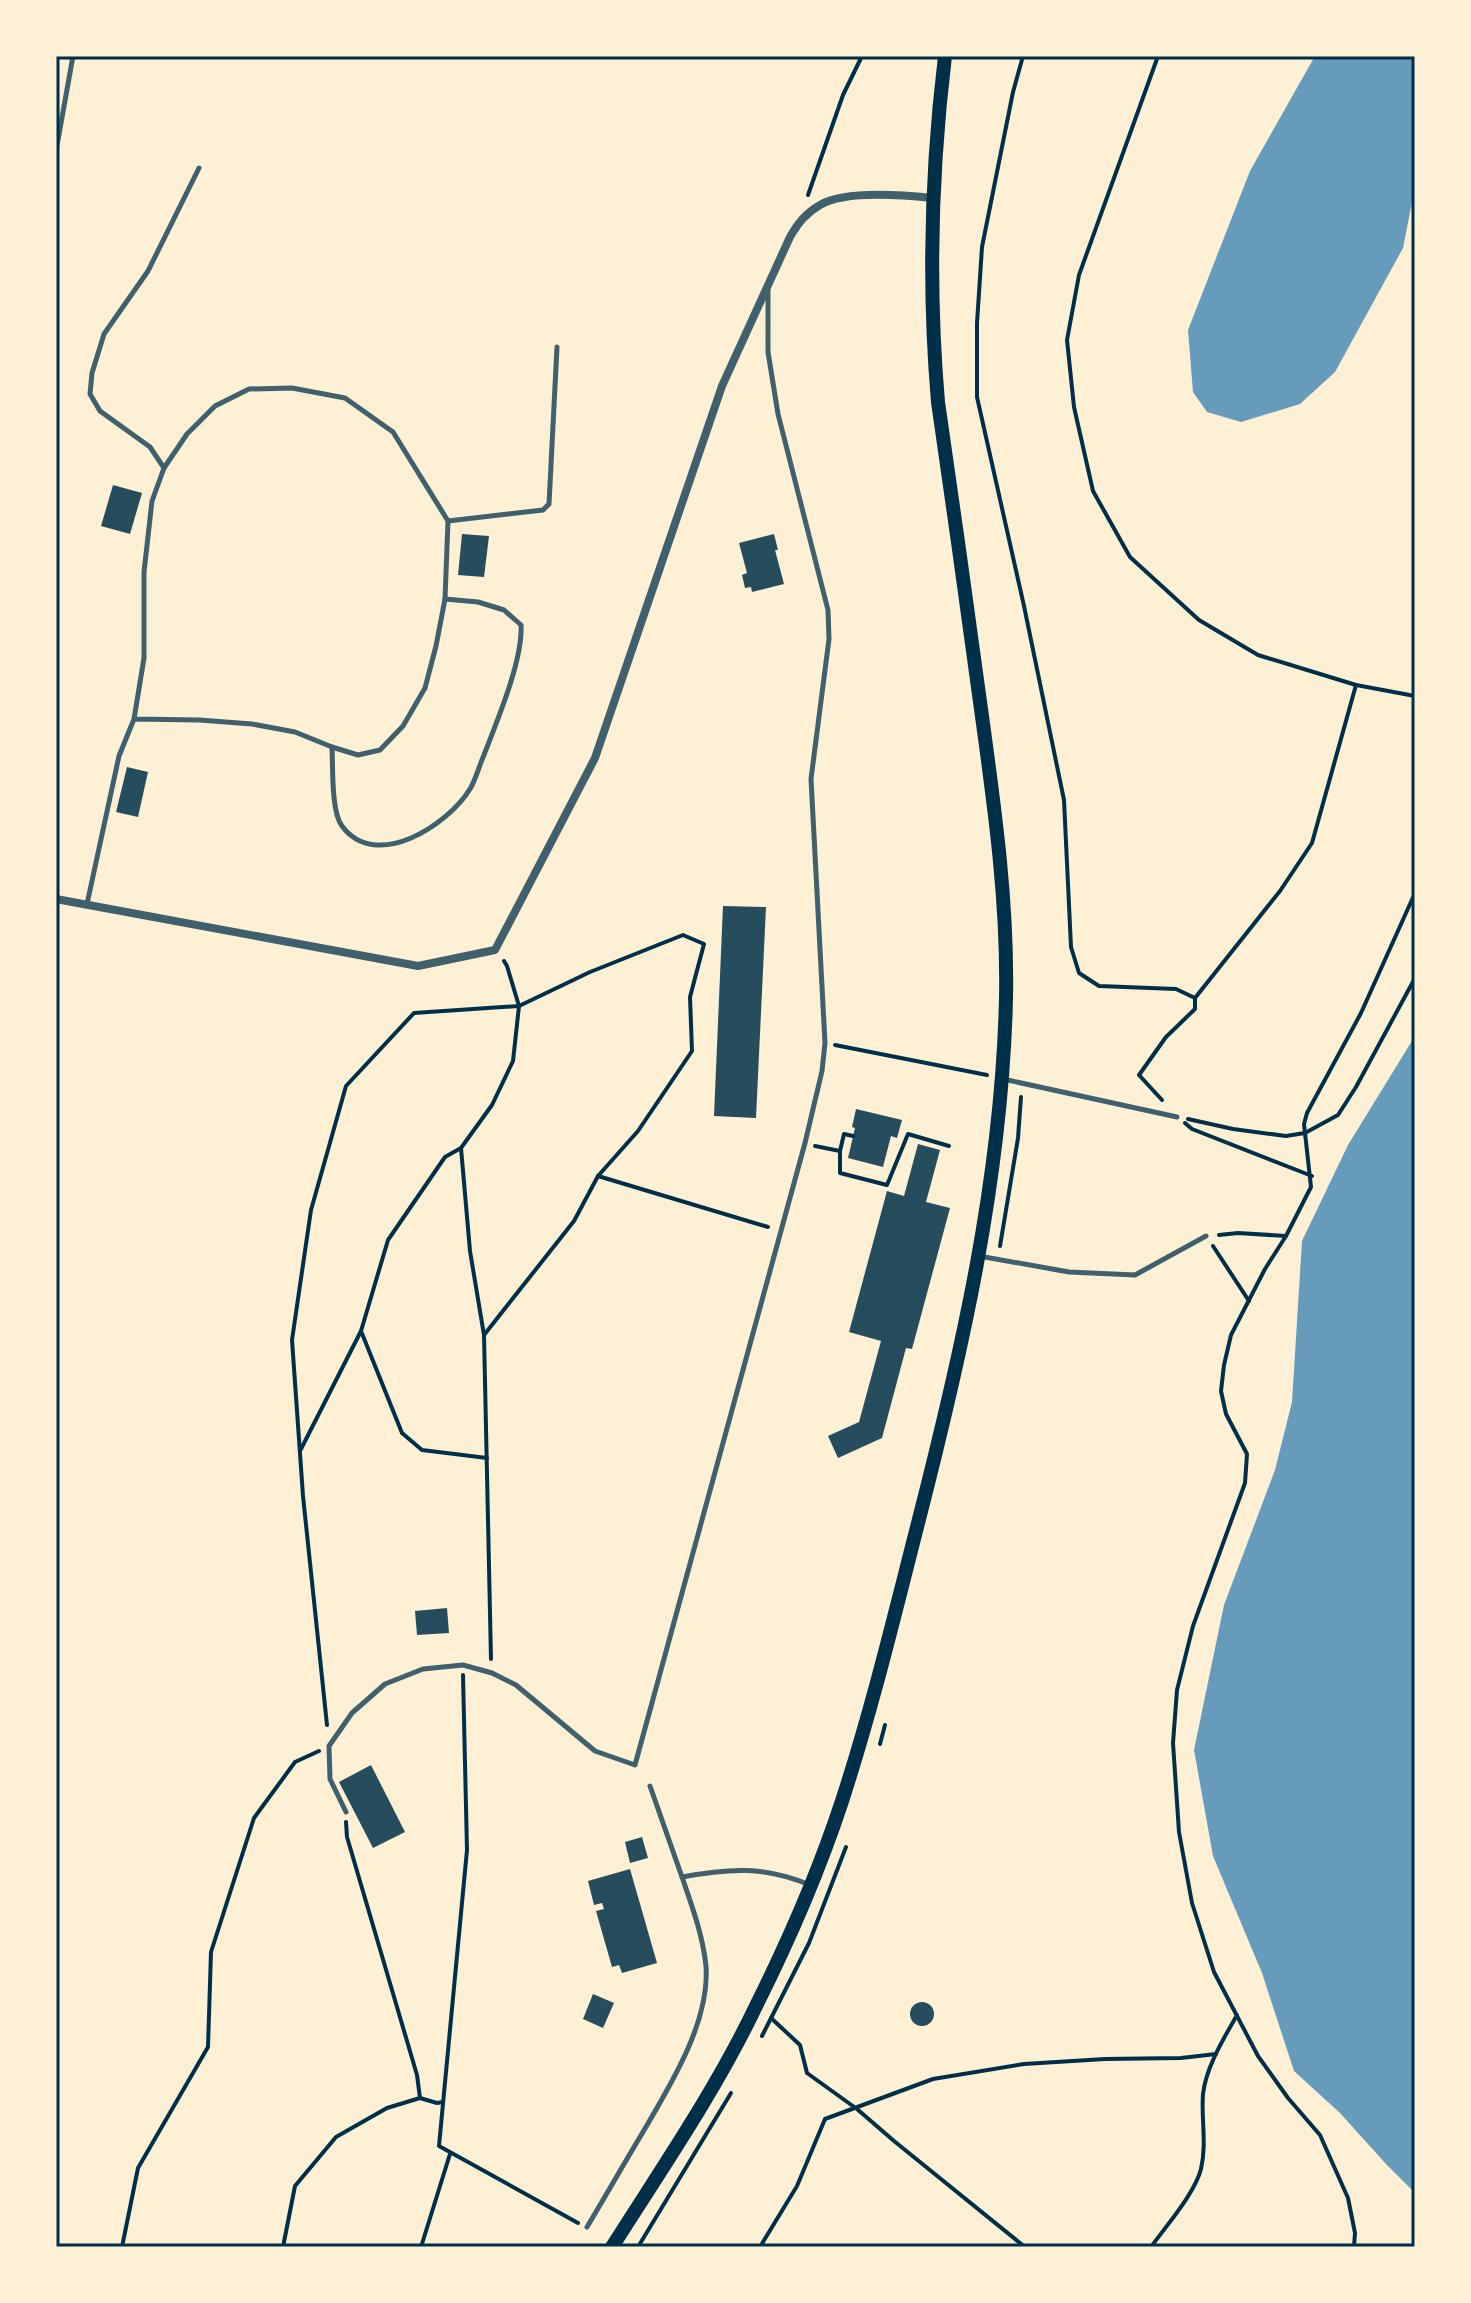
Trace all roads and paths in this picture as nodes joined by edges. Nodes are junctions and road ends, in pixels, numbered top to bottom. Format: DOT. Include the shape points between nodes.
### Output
graph roads {
  1 [pos="73,56"];
  2 [pos="862,56"];
  3 [pos="945,56"];
  4 [pos="1023,56"];
  5 [pos="1158,56"];
  6 [pos="56,151"];
  7 [pos="199,168"];
  8 [pos="932,198"];
  9 [pos="801,219"];
  10 [pos="768,288"];
  11 [pos="557,347"];
  12 [pos="164,468"];
  13 [pos="448,521"];
  14 [pos="445,599"];
  15 [pos="1356,685"];
  16 [pos="1415,696"];
  17 [pos="134,719"];
  18 [pos="332,747"];
  19 [pos="1415,893"];
  20 [pos="56,899"];
  21 [pos="87,904"];
  22 [pos="507,966"];
  23 [pos="1415,978"];
  24 [pos="1195,998"];
  25 [pos="519,1006"];
  26 [pos="825,1043"];
  27 [pos="1002,1078"];
  28 [pos="1177,1117"];
  29 [pos="1305,1133"];
  30 [pos="853,1136"];
  31 [pos="805,1143"];
  32 [pos="949,1146"];
  33 [pos="461,1148"];
  34 [pos="840,1151"];
  35 [pos="598,1176"];
  36 [pos="1312,1176"];
  37 [pos="781,1230"];
  38 [pos="1206,1236"];
  39 [pos="1286,1236"];
  40 [pos="979,1256"];
  41 [pos="1249,1301"];
  42 [pos="361,1331"];
  43 [pos="484,1335"];
  44 [pos="300,1452"];
  45 [pos="487,1458"];
  46 [pos="463,1665"];
  47 [pos="492,1673"];
  48 [pos="329,1746"];
  49 [pos="650,1786"];
  50 [pos="346,1812"];
  51 [pos="682,1877"];
  52 [pos="811,1885"];
  53 [pos="755,2009"];
  54 [pos="1237,2015"];
  55 [pos="1216,2054"];
  56 [pos="420,2098"];
  57 [pos="443,2102"];
  58 [pos="857,2109"];
  59 [pos="450,2153"];
  60 [pos="587,2227"];
  61 [pos="122,2247"];
  62 [pos="283,2247"];
  63 [pos="421,2247"];
  64 [pos="612,2247"];
  65 [pos="760,2247"];
  66 [pos="1025,2247"];
  67 [pos="1151,2247"];
  68 [pos="1354,2247"];
  1 -- 6 [label="lane"];
  2 -- 9 [label="path" via="843,95"];
  3 -- 8 [label="main road"];
  4 -- 24 [label="path" via="982,247 977,397 1064,800 1071,947 1079,973 1099,986 1176,989"];
  5 -- 15 [label="path" via="1079,275 1067,340 1074,407 1093,491 1130,557 1199,620 1258,655"];
  7 -- 12 [label="lane" via="148,271 104,334 92,373 90,394 100,411 150,447"];
  8 -- 9 [label="street" via="841,198"];
  8 -- 27 [label="main road" via="938,402 1001,886 1006,994"];
  9 -- 10 [label="street"];
  10 -- 21 [label="street" via="722,386 595,758 495,950 418,966"];
  10 -- 26 [label="lane" via="768,352 778,414 828,610 811,779"];
  11 -- 13 [label="lane" via="549,504 543,510"];
  12 -- 13 [label="lane" via="215,406 249,389 292,388 345,398 393,432"];
  12 -- 17 [label="lane" via="152,501 144,572 144,658"];
  13 -- 14 [label="lane"];
  14 -- 18 [label="lane" via="425,688 403,726 380,750 358,755"];
  14 -- 18 [label="lane" via="504,610 521,625 522,641 499,717 470,788 427,831 391,845 363,844 341,825"];
  15 -- 16 [label="path"];
  15 -- 24 [label="path" via="1312,843"];
  17 -- 18 [label="lane" via="252,724 295,732"];
  17 -- 21 [label="lane" via="119,756"];
  19 -- 29 [label="path" via="1361,1013 1307,1113"];
  20 -- 21 [label="street"];
  22 -- 25 [label="path"];
  23 -- 29 [label="path" via="1338,1115"];
  24 -- 28 [label="path" via="1195,1009 1139,1075"];
  25 -- 33 [label="path" via="513,1061 492,1105"];
  25 -- 35 [label="path" via="683,935 704,944 690,997 692,1051 638,1131"];
  25 -- 44 [label="path" via="414,1013 346,1086 311,1210 292,1340"];
  26 -- 27 [label="path"];
  26 -- 31 [label="lane"];
  27 -- 28 [label="lane"];
  27 -- 40 [label="main road"];
  28 -- 29 [label="path" via="1286,1136"];
  28 -- 36 [label="path" via="1192,1129"];
  29 -- 36 [label="path"];
  30 -- 34 [label="path" via="844,1134"];
  31 -- 34 [label="path"];
  31 -- 37 [label="lane"];
  32 -- 34 [label="path" via="908,1134 887,1185 840,1173"];
  33 -- 42 [label="path" via="445,1157 388,1240"];
  33 -- 43 [label="path"];
  35 -- 37 [label="path"];
  35 -- 43 [label="path" via="574,1221"];
  36 -- 39 [label="path"];
  37 -- 47 [label="lane" via="635,1765 595,1751 516,1685"];
  38 -- 39 [label="path"];
  38 -- 40 [label="lane" via="1135,1275 1069,1272"];
  38 -- 41 [label="path"];
  39 -- 41 [label="path"];
  40 -- 52 [label="main road" via="943,1426 866,1722"];
  41 -- 54 [label="path" via="1231,1335 1221,1391 1226,1414 1247,1454 1245,1483 1193,1626 1177,1690 1173,1743 1179,1832 1192,1903 1214,1972"];
  42 -- 44 [label="path"];
  42 -- 45 [label="path" via="402,1433 422,1450"];
  43 -- 45 [label="path"];
  44 -- 48 [label="path"];
  45 -- 47 [label="path"];
  46 -- 47 [label="lane"];
  46 -- 48 [label="lane" via="423,1669 385,1684 352,1713"];
  46 -- 57 [label="path" via="467,1850"];
  48 -- 50 [label="lane" via="330,1779"];
  48 -- 61 [label="path" via="295,1762 254,1818 211,1952 208,2047 138,2168"];
  49 -- 51 [label="lane"];
  50 -- 56 [label="path" via="347,1837"];
  51 -- 52 [label="lane" via="719,1870 758,1871"];
  51 -- 60 [label="lane" via="706,1968 702,2006 671,2083"];
  52 -- 53 [label="main road"];
  53 -- 58 [label="path" via="800,2045 807,2073"];
  53 -- 64 [label="main road"];
  54 -- 55 [label="path"];
  54 -- 68 [label="path" via="1258,2056 1320,2135 1348,2198"];
  55 -- 58 [label="path" via="1024,2064 933,2079"];
  55 -- 67 [label="path" via="1203,2094 1201,2171"];
  56 -- 57 [label="path"];
  56 -- 62 [label="path" via="387,2108 336,2137 295,2186"];
  57 -- 59 [label="path" via="439,2146"];
  58 -- 65 [label="path" via="825,2119 797,2186"];
  58 -- 66 [label="path"];
  59 -- 60 [label="path"];
  59 -- 63 [label="path"];
}
